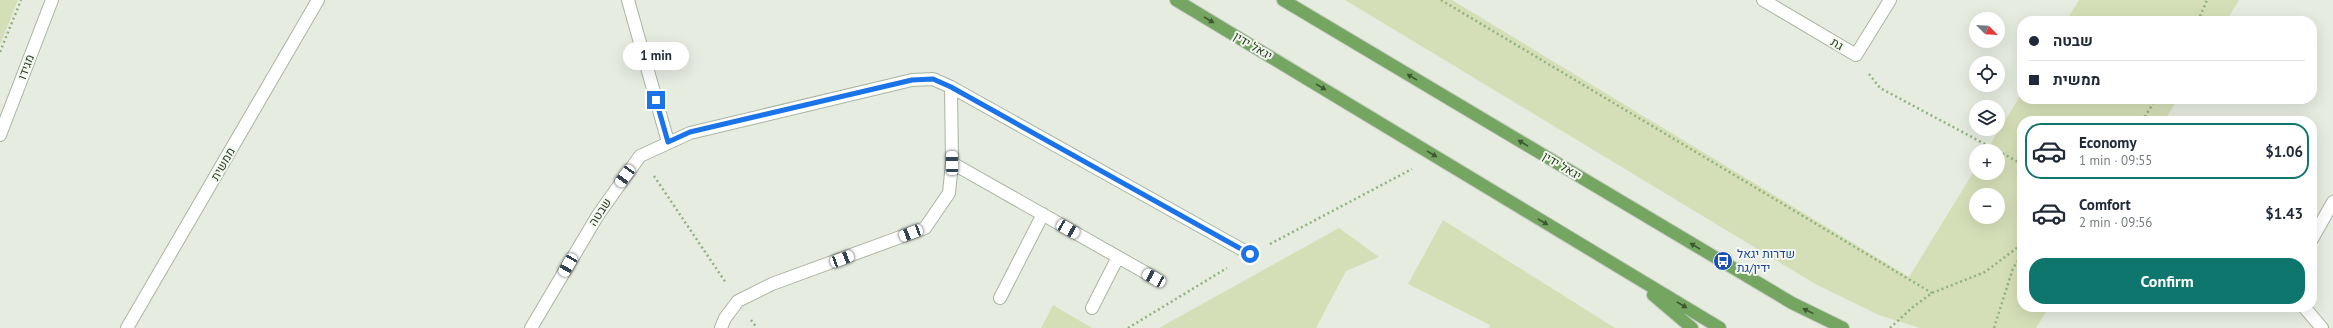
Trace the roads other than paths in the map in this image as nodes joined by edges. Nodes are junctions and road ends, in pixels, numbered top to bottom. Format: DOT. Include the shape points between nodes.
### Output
graph roads {
  1 [pos="52,0"];
  2 [pos="318,0"];
  3 [pos="628,0"];
  4 [pos="1176,0"];
  5 [pos="1283,0"];
  6 [pos="1763,0"];
  7 [pos="1890,0"];
  8 [pos="951,87"];
  9 [pos="0,135"];
  10 [pos="668,142"];
  11 [pos="952,163"];
  12 [pos="2333,202"];
  13 [pos="1043,214"];
  14 [pos="2317,230"];
  15 [pos="1250,254"];
  16 [pos="1118,257"];
  17 [pos="1624,271"];
  18 [pos="1154,278"];
  19 [pos="1000,298"];
  20 [pos="1092,308"];
  21 [pos="2308,312"];
  22 [pos="127,328"];
  23 [pos="531,328"];
  24 [pos="721,328"];
  25 [pos="1692,328"];
  26 [pos="1720,328"];
  27 [pos="1843,328"];
  28 [pos="2322,328"];
  1 -- 9 [label="street, מגידו"];
  2 -- 22 [label="street, ממשית"];
  3 -- 10 [label="street"];
  4 -- 17 [label="main road, יגאל ידין, one-way"];
  27 -- 5 [label="main road, יגאל ידין, one-way" via="1792,303"];
  6 -- 7 [label="street, גת" via="1856,55"];
  8 -- 10 [label="street, שבטה" via="933,79 912,80 690,132"];
  8 -- 11 [label="street"];
  8 -- 15 [label="street, שבטה"];
  10 -- 23 [label="street, שבטה" via="640,156 598,215"];
  11 -- 13 [label="street"];
  11 -- 24 [label="street" via="949,192 925,228 772,284 738,301"];
  12 -- 14 [label="street"];
  13 -- 16 [label="street"];
  13 -- 19 [label="street"];
  16 -- 18 [label="street"];
  16 -- 20 [label="street"];
  17 -- 25 [label="main road"];
  17 -- 26 [label="main road, יגאל ידין, one-way"];
  21 -- 28 [label="street"];
}
